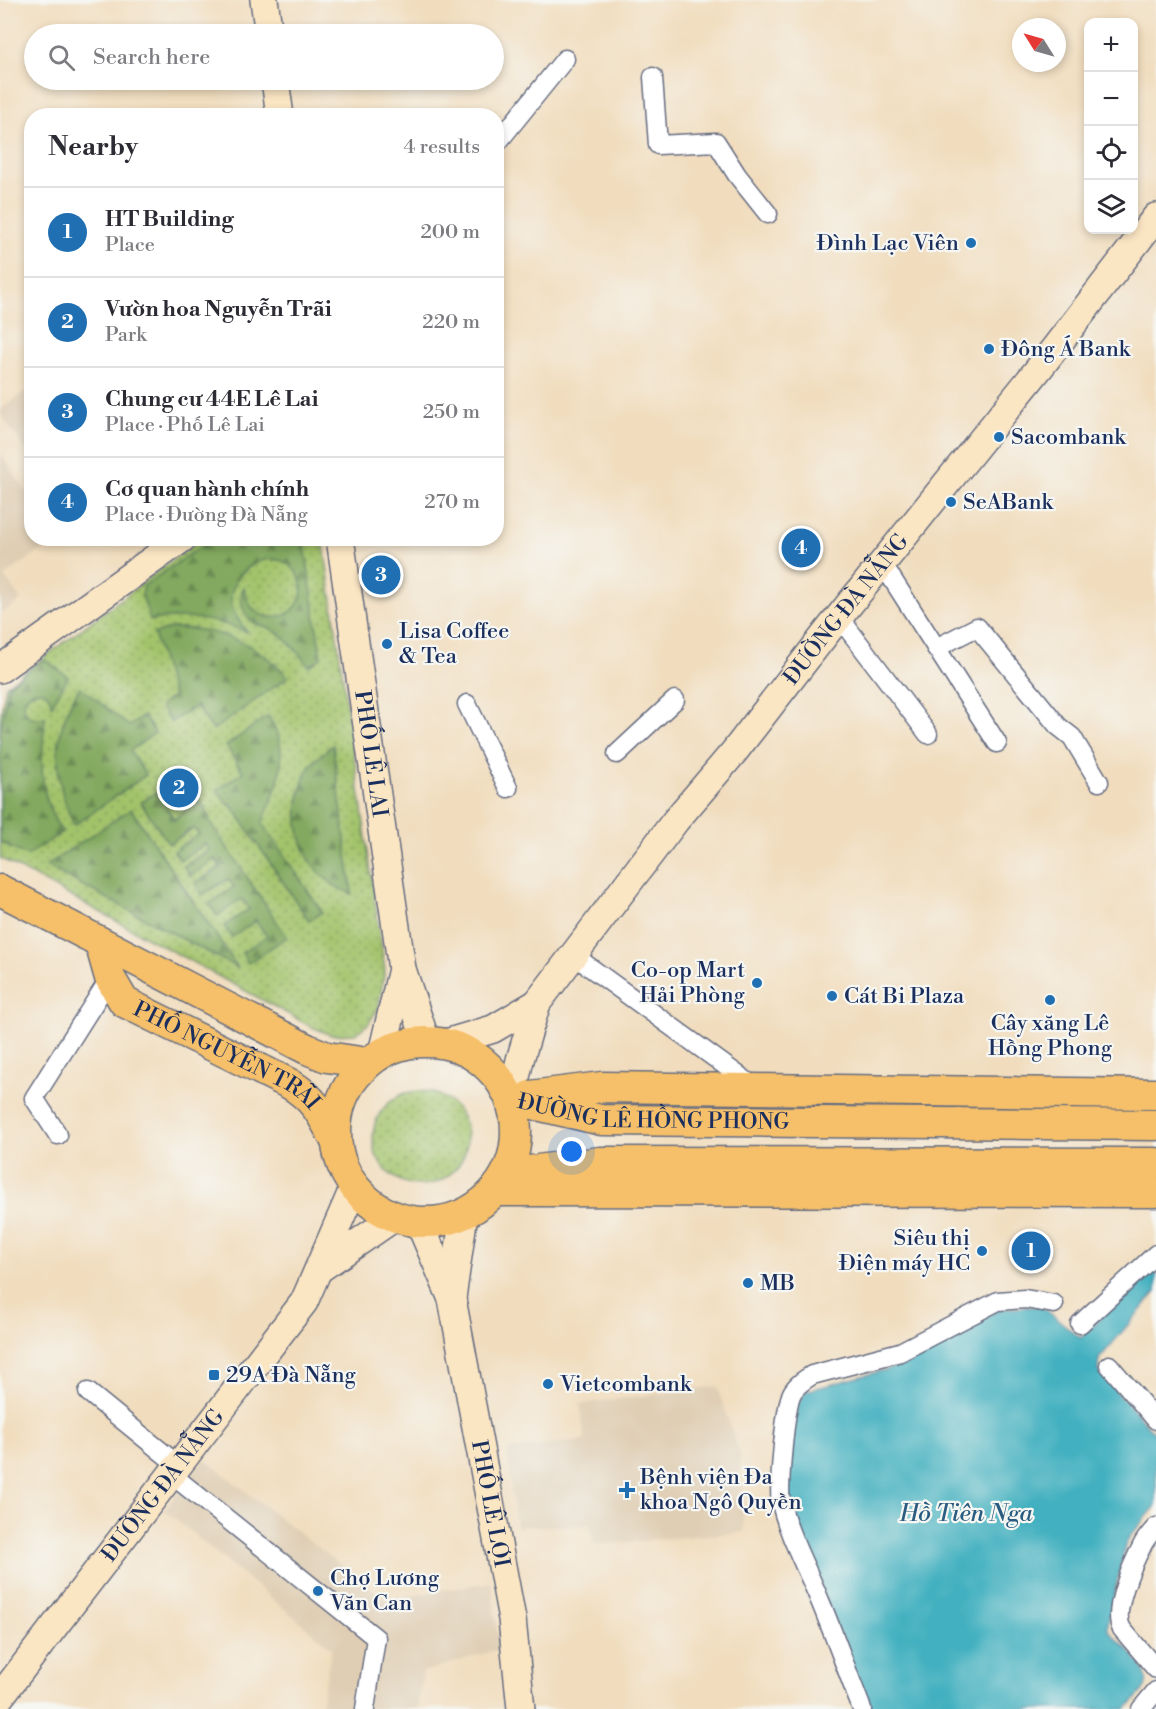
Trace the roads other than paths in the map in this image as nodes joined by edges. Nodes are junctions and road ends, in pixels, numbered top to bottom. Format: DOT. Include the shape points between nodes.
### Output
graph roads {
  1 [pos="264,0"];
  2 [pos="268,24"];
  3 [pos="565,58"];
  4 [pos="653,77"];
  5 [pos="276,90"];
  6 [pos="279,108"];
  7 [pos="504,134"];
  8 [pos="768,214"];
  9 [pos="1156,218"];
  10 [pos="172,546"];
  11 [pos="341,546"];
  12 [pos="882,563"];
  13 [pos="838,617"];
  14 [pos="936,648"];
  15 [pos="0,669"];
  16 [pos="675,700"];
  17 [pos="467,704"];
  18 [pos="928,734"];
  19 [pos="996,742"];
  20 [pos="617,754"];
  21 [pos="1099,782"];
  22 [pos="508,788"];
  23 [pos="0,890"];
  24 [pos="100,942"];
  25 [pos="573,955"];
  26 [pos="402,969"];
  27 [pos="110,978"];
  28 [pos="537,1003"];
  29 [pos="436,1042"];
  30 [pos="375,1058"];
  31 [pos="757,1089"];
  32 [pos="985,1093"];
  33 [pos="1156,1094"];
  34 [pos="511,1099"];
  35 [pos="601,1120"];
  36 [pos="983,1124"];
  37 [pos="1156,1125"];
  38 [pos="58,1136"];
  39 [pos="336,1141"];
  40 [pos="600,1162"];
  41 [pos="985,1163"];
  42 [pos="1156,1163"];
  43 [pos="500,1182"];
  44 [pos="354,1187"];
  45 [pos="986,1192"];
  46 [pos="1156,1192"];
  47 [pos="464,1214"];
  48 [pos="407,1220"];
  49 [pos="1156,1254"];
  50 [pos="317,1270"];
  51 [pos="452,1299"];
  52 [pos="1054,1304"];
  53 [pos="1080,1324"];
  54 [pos="1109,1365"];
  55 [pos="88,1392"];
  56 [pos="1156,1420"];
  57 [pos="175,1470"];
  58 [pos="1156,1527"];
  59 [pos="1156,1669"];
  60 [pos="1156,1691"];
  61 [pos="0,1697"];
  62 [pos="365,1709"];
  63 [pos="521,1709"];
  64 [pos="862,1709"];
  65 [pos="1141,1709"];
  1 -- 2 [label="main road"];
  3 -- 7 [label="street"];
  4 -- 8 [label="street" via="658,145 716,142"];
  5 -- 6 [label="main road"];
  9 -- 12 [label="main road, ĐƯỜNG ĐÀ NẴNG"];
  10 -- 15 [label="main road"];
  11 -- 26 [label="main road, PHỐ LÊ LAI"];
  12 -- 13 [label="main road, ĐƯỜNG ĐÀ NẴNG"];
  12 -- 14 [label="street"];
  13 -- 18 [label="street"];
  13 -- 25 [label="main road, ĐƯỜNG ĐÀ NẴNG"];
  14 -- 19 [label="street"];
  14 -- 21 [label="street" via="977,627 1058,726 1072,737"];
  16 -- 20 [label="street"];
  17 -- 22 [label="street"];
  23 -- 24 [label="main road, PHỐ NGUYỄN TRÃI"];
  24 -- 27 [label="main road, PHỐ NGUYỄN TRÃI"];
  24 -- 30 [label="main road, PHỐ NGUYỄN TRÃI" via="308,1049 327,1057"];
  25 -- 28 [label="main road, ĐƯỜNG ĐÀ NẴNG"];
  25 -- 31 [label="street"];
  26 -- 29 [label="main road, PHỐ LÊ LAI"];
  26 -- 30 [label="main road, PHỐ LÊ LAI"];
  27 -- 38 [label="street" via="34,1098"];
  27 -- 39 [label="main road, PHỐ NGUYỄN TRÃI" via="124,1002 305,1093"];
  28 -- 29 [label="main road, ĐƯỜNG ĐÀ NẴNG" via="493,1029"];
  28 -- 34 [label="main road, ĐƯỜNG ĐÀ NẴNG"];
  29 -- 30 [label="main road" via="403,1044"];
  29 -- 34 [label="main road" via="481,1060 495,1073"];
  30 -- 39 [label="main road" via="353,1079 342,1098"];
  31 -- 32 [label="main road, ĐƯỜNG LÊ HỒNG PHONG"];
  31 -- 34 [label="main road, ĐƯỜNG LÊ HỒNG PHONG" via="602,1087"];
  32 -- 33 [label="main road, ĐƯỜNG LÊ HỒNG PHONG"];
  32 -- 36 [label="main road"];
  34 -- 35 [label="main road, ĐƯỜNG LÊ HỒNG PHONG"];
  34 -- 43 [label="main road" via="516,1137 513,1156"];
  35 -- 36 [label="main road, ĐƯỜNG LÊ HỒNG PHONG"];
  35 -- 40 [label="main road" via="584,1129 580,1143 584,1152"];
  36 -- 37 [label="main road, ĐƯỜNG LÊ HỒNG PHONG"];
  39 -- 44 [label="main road" via="342,1166"];
  40 -- 41 [label="main road, ĐƯỜNG LÊ HỒNG PHONG"];
  40 -- 43 [label="main road, ĐƯỜNG LÊ HỒNG PHONG"];
  41 -- 42 [label="main road, ĐƯỜNG LÊ HỒNG PHONG"];
  41 -- 45 [label="main road"];
  43 -- 45 [label="main road" via="573,1192"];
  43 -- 47 [label="main road" via="481,1204"];
  44 -- 48 [label="main road" via="373,1205"];
  44 -- 50 [label="main road, ĐƯỜNG ĐÀ NẴNG"];
  45 -- 46 [label="main road"];
  47 -- 48 [label="main road" via="442,1221"];
  47 -- 51 [label="main road, PHỐ LÊ LỢI"];
  48 -- 50 [label="main road"];
  48 -- 51 [label="main road, PHỐ LÊ LỢI"];
  49 -- 53 [label="street"];
  50 -- 57 [label="main road, ĐƯỜNG ĐÀ NẴNG" via="304,1302"];
  51 -- 63 [label="main road, PHỐ LÊ LỢI" via="512,1619"];
  52 -- 64 [label="street" via="1026,1299 998,1301 900,1352 812,1376 792,1392 781,1501"];
  54 -- 56 [label="street"];
  55 -- 57 [label="street"];
  57 -- 61 [label="main road, ĐƯỜNG ĐÀ NẴNG"];
  57 -- 62 [label="street" via="376,1638"];
  58 -- 59 [label="street" via="1136,1558 1118,1615 1122,1629"];
  60 -- 65 [label="street"];
}
